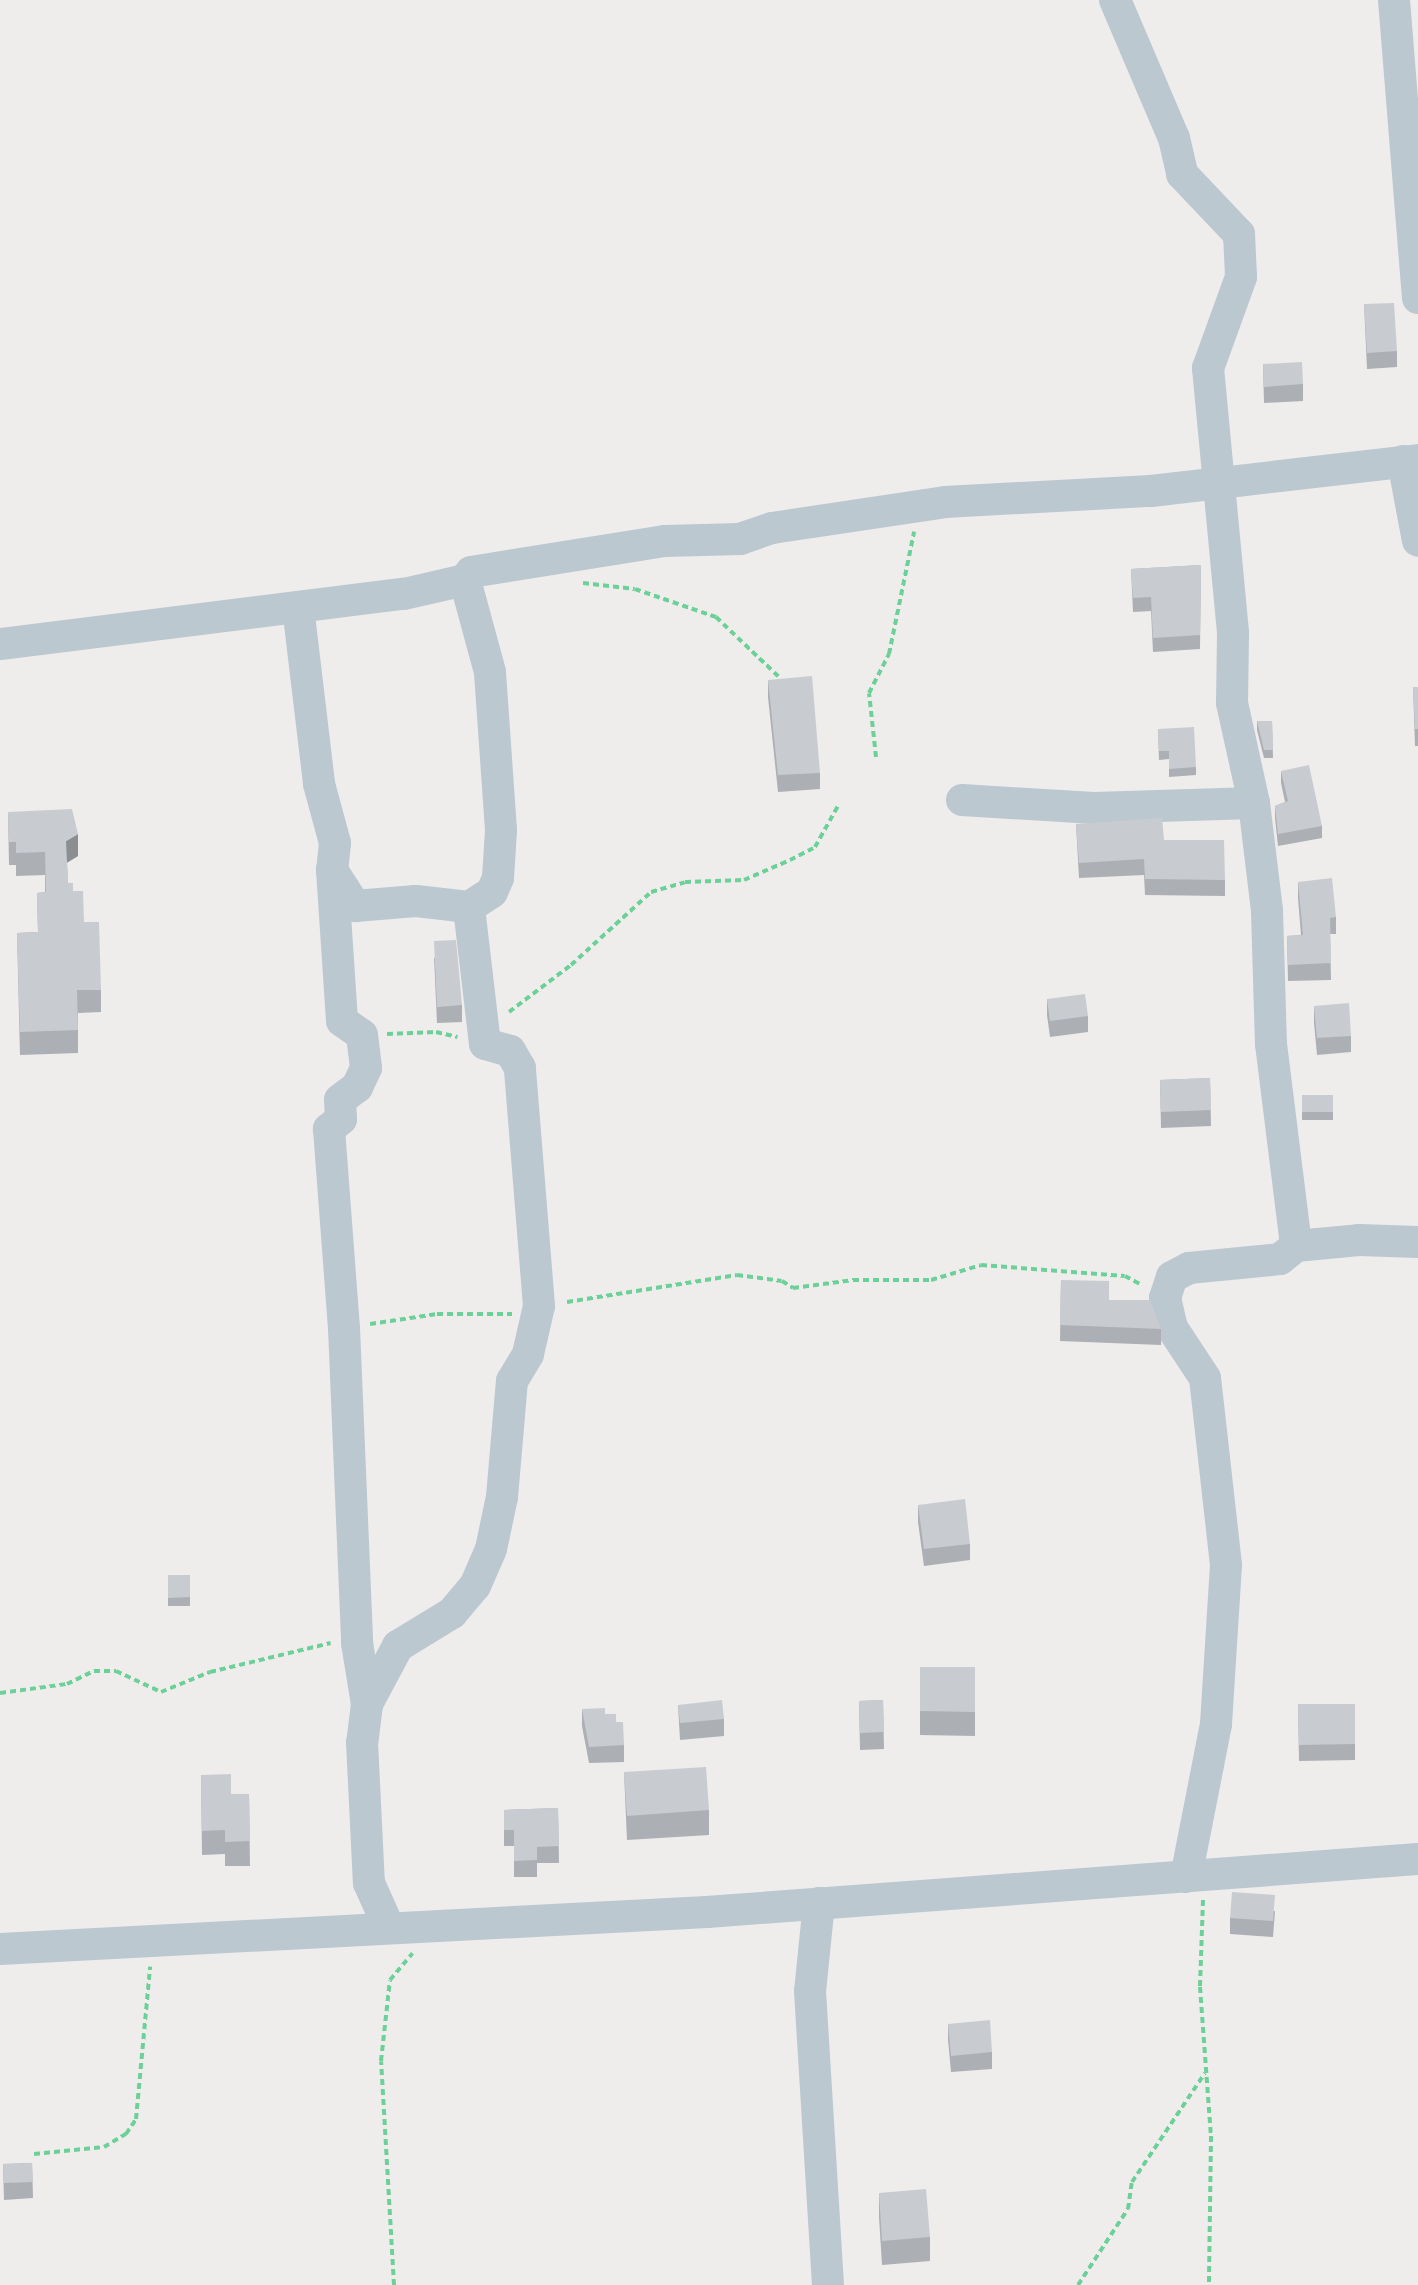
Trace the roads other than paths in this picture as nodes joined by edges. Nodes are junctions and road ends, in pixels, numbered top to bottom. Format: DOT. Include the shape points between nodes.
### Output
graph roads {
  1 [pos="1115,0"];
  2 [pos="1394,0"];
  3 [pos="1418,298"];
  4 [pos="1411,460"];
  5 [pos="1219,483"];
  6 [pos="1418,541"];
  7 [pos="465,580"];
  8 [pos="298,607"];
  9 [pos="0,644"];
  10 [pos="962,800"];
  11 [pos="1254,803"];
  12 [pos="332,870"];
  13 [pos="469,907"];
  14 [pos="1418,1242"];
  15 [pos="1296,1246"];
  16 [pos="367,1704"];
  17 [pos="1418,1859"];
  18 [pos="1195,1877"];
  19 [pos="819,1903"];
  20 [pos="389,1928"];
  21 [pos="0,1949"];
  22 [pos="828,2285"];
  1 -- 5 [label="street" via="1174,138 1182,174 1239,234 1241,277 1208,368"];
  2 -- 3 [label="street"];
  4 -- 5 [label="street"];
  4 -- 6 [label="street"];
  5 -- 7 [label="street" via="918,506 772,528 740,539 593,552 471,572"];
  5 -- 11 [label="street" via="1233,633 1232,703"];
  7 -- 8 [label="street"];
  7 -- 13 [label="street" via="490,672 501,830 498,878 492,892"];
  8 -- 9 [label="street"];
  8 -- 12 [label="street" via="319,784 335,843"];
  10 -- 11 [label="street" via="1094,808"];
  11 -- 15 [label="street" via="1267,911 1271,1044"];
  12 -- 13 [label="street" via="355,906 416,901"];
  12 -- 16 [label="street" via="342,1021 362,1035 363,1079 340,1100 341,1119 329,1129 344,1328 357,1643"];
  13 -- 16 [label="street" via="485,1044 510,1051 520,1068 537,1314 528,1354 512,1381 502,1497 491,1549 475,1586 452,1613 398,1646"];
  14 -- 15 [label="street"];
  15 -- 18 [label="street" via="1280,1259 1262,1263 1189,1268 1172,1277 1165,1298 1172,1328 1205,1378 1226,1565 1216,1724"];
  16 -- 20 [label="street" via="362,1742 369,1883"];
  17 -- 18 [label="street"];
  18 -- 19 [label="street"];
  19 -- 20 [label="street"];
  19 -- 22 [label="street" via="810,1991"];
  20 -- 21 [label="street"];
}
